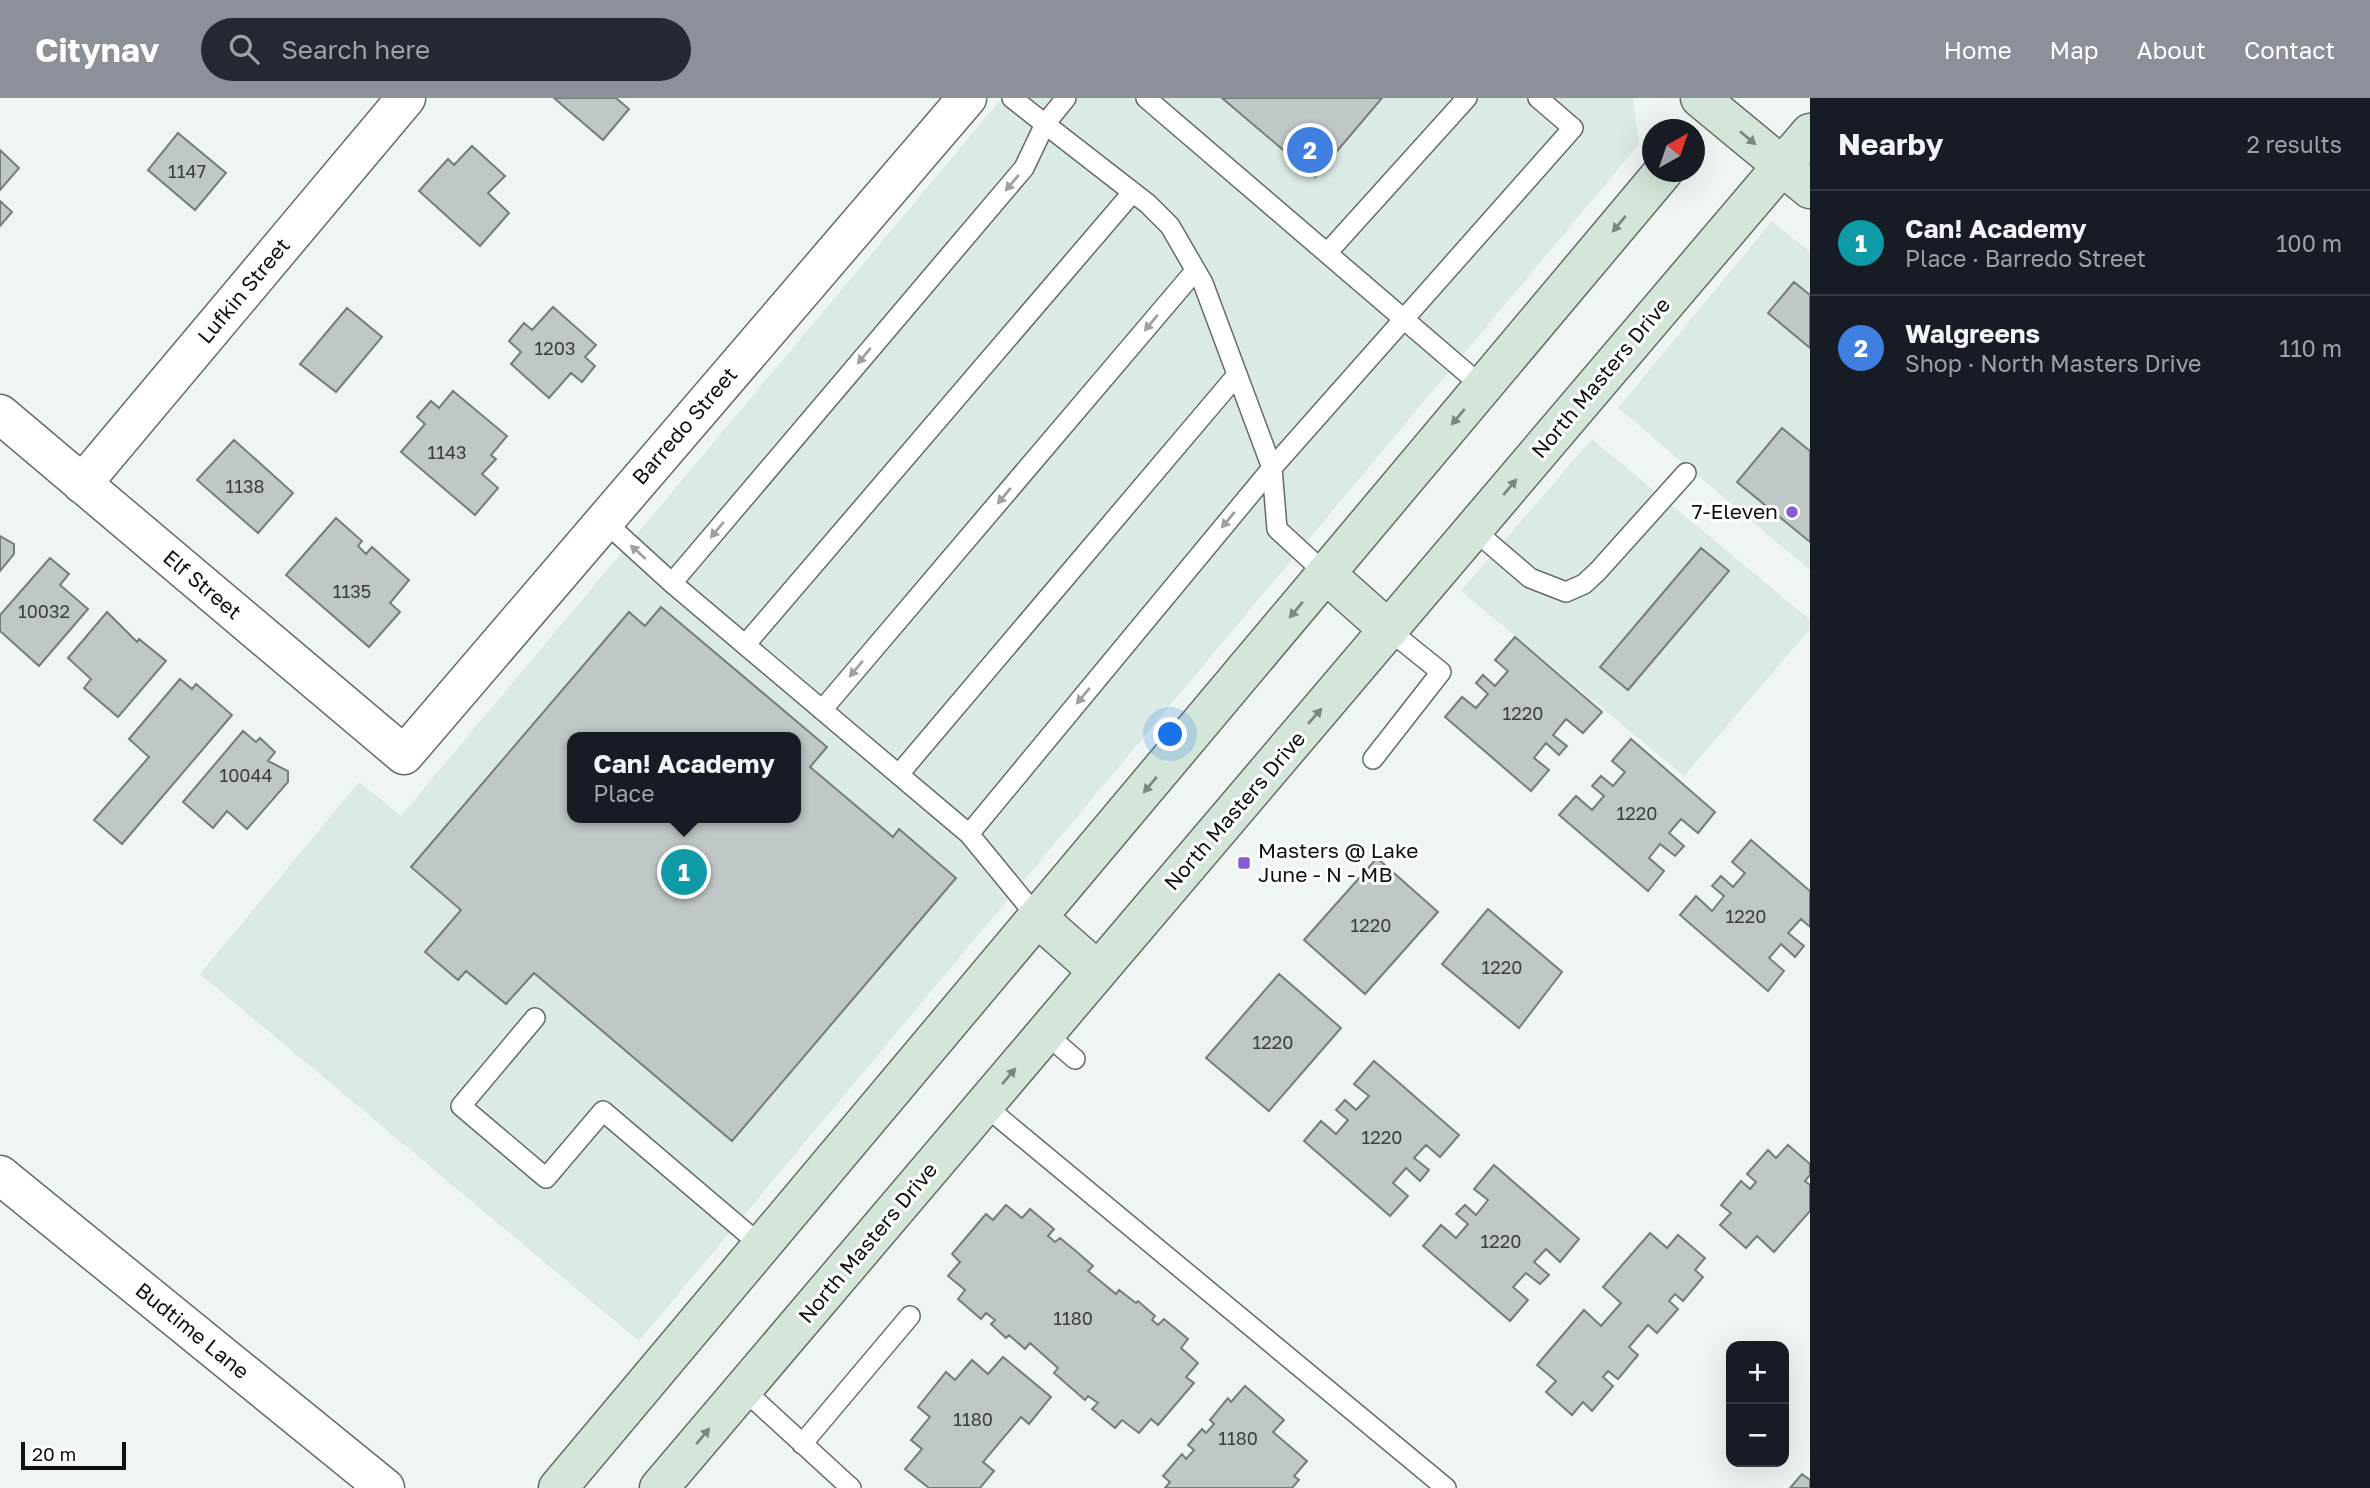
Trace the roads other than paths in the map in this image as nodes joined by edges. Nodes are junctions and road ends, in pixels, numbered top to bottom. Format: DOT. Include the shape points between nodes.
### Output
graph roads {
  1 [pos="406,98"];
  2 [pos="967,98"];
  3 [pos="1012,98"];
  4 [pos="1066,98"];
  5 [pos="1146,98"];
  6 [pos="1466,98"];
  7 [pos="1538,98"];
  8 [pos="1709,110"];
  9 [pos="1045,124"];
  10 [pos="1810,132"];
  11 [pos="1781,165"];
  12 [pos="1655,182"];
  13 [pos="1810,189"];
  14 [pos="1132,193"];
  15 [pos="1327,253"];
  16 [pos="1195,271"];
  17 [pos="1405,320"];
  18 [pos="1237,375"];
  19 [pos="1483,387"];
  20 [pos="0,414"];
  21 [pos="1272,468"];
  22 [pos="1686,473"];
  23 [pos="82,484"];
  24 [pos="604,522"];
  25 [pos="1474,530"];
  26 [pos="1326,574"];
  27 [pos="672,583"];
  28 [pos="1389,630"];
  29 [pos="745,645"];
  30 [pos="822,710"];
  31 [pos="404,755"];
  32 [pos="1373,759"];
  33 [pos="899,774"];
  34 [pos="970,834"];
  35 [pos="1038,918"];
  36 [pos="1098,971"];
  37 [pos="535,1018"];
  38 [pos="1045,1033"];
  39 [pos="1075,1059"];
  40 [pos="984,1105"];
  41 [pos="0,1175"];
  42 [pos="763,1247"];
  43 [pos="911,1316"];
  44 [pos="743,1390"];
  45 [pos="802,1444"];
  46 [pos="384,1488"];
  47 [pos="558,1488"];
  48 [pos="659,1488"];
  49 [pos="851,1488"];
  50 [pos="1446,1488"];
  1 -- 23 [label="street, Lufkin Street"];
  2 -- 24 [label="street, Barredo Street"];
  3 -- 9 [label="lane"];
  4 -- 9 [label="lane"];
  5 -- 15 [label="lane"];
  6 -- 15 [label="lane"];
  7 -- 17 [label="lane" via="1573,128"];
  8 -- 11 [label="main road, one-way"];
  9 -- 14 [label="lane"];
  9 -- 27 [label="lane, one-way" via="1024,168"];
  10 -- 11 [label="main road, North Masters Drive"];
  11 -- 13 [label="main road"];
  25 -- 11 [label="main road, North Masters Drive, one-way"];
  12 -- 19 [label="main road, one-way"];
  14 -- 16 [label="lane" via="1170,226"];
  14 -- 29 [label="lane"];
  15 -- 17 [label="lane"];
  16 -- 18 [label="lane"];
  16 -- 30 [label="lane, one-way"];
  17 -- 19 [label="lane"];
  17 -- 21 [label="lane"];
  18 -- 21 [label="lane"];
  18 -- 33 [label="lane"];
  19 -- 26 [label="main road, one-way"];
  20 -- 23 [label="street, Elf Street"];
  21 -- 26 [label="lane" via="1277,528"];
  21 -- 34 [label="lane, one-way"];
  22 -- 25 [label="lane" via="1598,571 1566,592 1530,578"];
  23 -- 31 [label="street, Elf Street"];
  27 -- 24 [label="lane, one-way"];
  24 -- 31 [label="street, Barredo Street"];
  25 -- 28 [label="main road, North Masters Drive"];
  26 -- 28 [label="main road"];
  26 -- 35 [label="main road, one-way"];
  27 -- 29 [label="lane"];
  28 -- 32 [label="lane" via="1441,673"];
  36 -- 28 [label="main road, North Masters Drive, one-way"];
  29 -- 30 [label="lane"];
  30 -- 33 [label="lane"];
  33 -- 34 [label="lane"];
  34 -- 35 [label="lane"];
  35 -- 36 [label="main road"];
  35 -- 42 [label="main road"];
  36 -- 38 [label="main road, North Masters Drive"];
  37 -- 42 [label="lane" via="461,1105 546,1178 603,1111"];
  38 -- 39 [label="lane"];
  40 -- 38 [label="main road, North Masters Drive, one-way"];
  40 -- 44 [label="main road, North Masters Drive"];
  40 -- 50 [label="lane"];
  41 -- 46 [label="street, Budtime Lane"];
  42 -- 47 [label="main road"];
  43 -- 45 [label="lane"];
  44 -- 45 [label="lane"];
  48 -- 44 [label="main road, North Masters Drive, one-way"];
  45 -- 49 [label="lane"];
}
